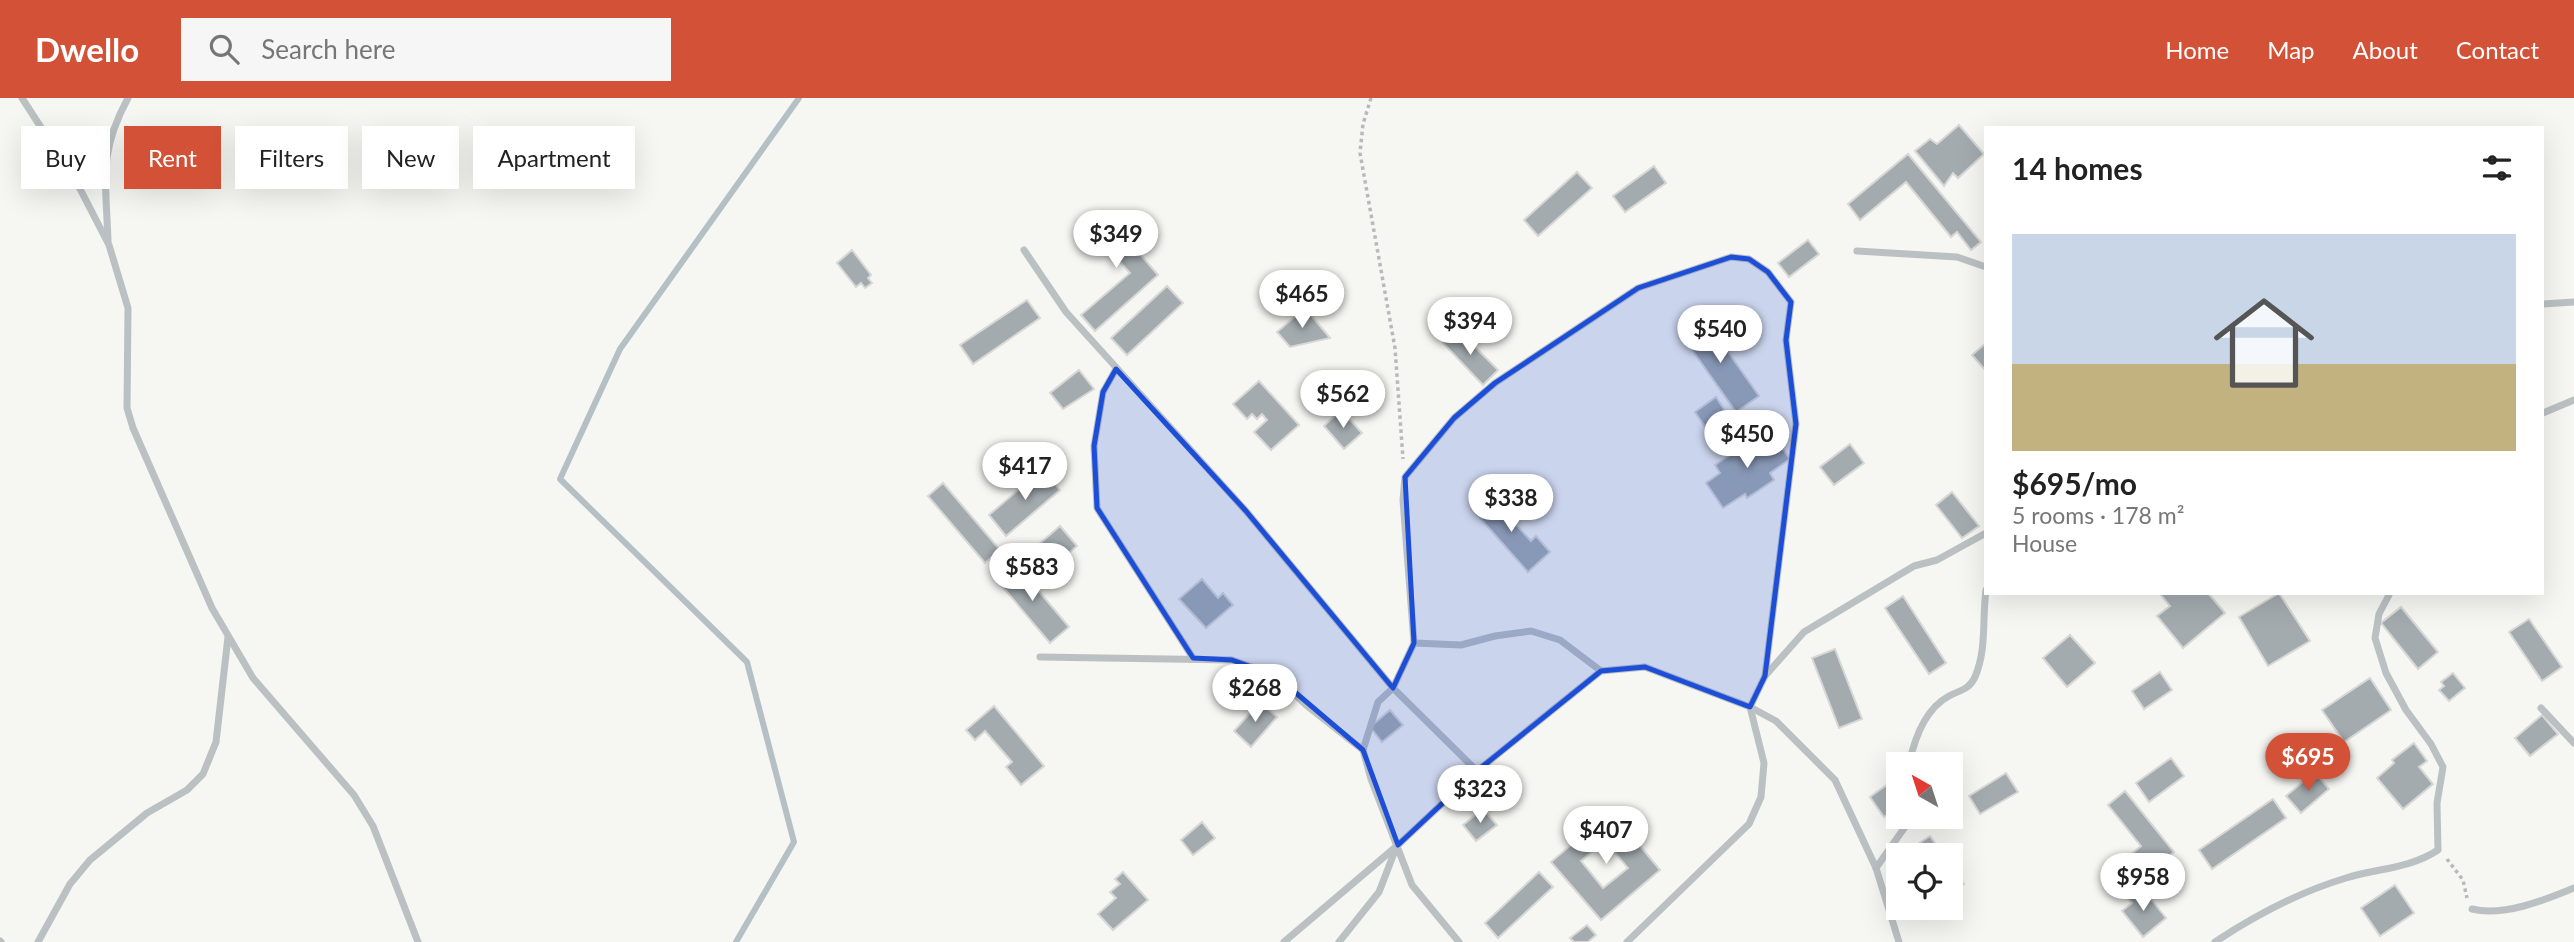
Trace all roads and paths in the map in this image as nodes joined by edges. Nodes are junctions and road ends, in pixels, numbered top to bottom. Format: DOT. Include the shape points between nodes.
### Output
graph roads {
  1 [pos="22,98"];
  2 [pos="128,98"];
  3 [pos="1371,98"];
  4 [pos="109,245"];
  5 [pos="1024,250"];
  6 [pos="1857,251"];
  7 [pos="1984,266"];
  8 [pos="2574,302"];
  9 [pos="2544,304"];
  10 [pos="1116,369"];
  11 [pos="2574,400"];
  12 [pos="2544,412"];
  13 [pos="1405,477"];
  14 [pos="1984,534"];
  15 [pos="1986,595"];
  16 [pos="2389,595"];
  17 [pos="228,636"];
  18 [pos="1414,643"];
  19 [pos="1040,657"];
  20 [pos="1193,658"];
  21 [pos="1601,671"];
  22 [pos="1765,676"];
  23 [pos="1393,688"];
  24 [pos="1750,707"];
  25 [pos="2542,708"];
  26 [pos="2574,743"];
  27 [pos="1363,750"];
  28 [pos="1912,752"];
  29 [pos="1476,771"];
  30 [pos="1903,830"];
  31 [pos="1398,845"];
  32 [pos="2438,850"];
  33 [pos="1876,868"];
  34 [pos="2574,888"];
  35 [pos="2472,909"];
  36 [pos="38,942"];
  37 [pos="418,942"];
  38 [pos="1284,942"];
  39 [pos="1339,942"];
  40 [pos="1459,942"];
  41 [pos="1627,942"];
  42 [pos="1899,942"];
  43 [pos="2215,942"];
  1 -- 4 [label="street" via="77,183"];
  2 -- 4 [label="street" via="114,124 105,159"];
  3 -- 13 [label="path" via="1360,153 1395,348"];
  4 -- 17 [label="street" via="128,308 127,408 133,428"];
  5 -- 10 [label="street" via="1066,312"];
  6 -- 7 [label="street" via="1956,257"];
  8 -- 9 [label="street"];
  10 -- 20 [label="street" via="1103,392 1094,446 1097,508"];
  10 -- 23 [label="street" via="1246,511"];
  11 -- 12 [label="street"];
  13 -- 18 [label="street"];
  13 -- 22 [label="street" via="1454,418 1495,383 1638,288 1731,257 1749,259 1768,272 1791,302 1786,340 1796,424"];
  14 -- 22 [label="street" via="1914,566 1804,632"];
  15 -- 28 [label="street" via="1984,637 1974,679 1933,708"];
  16 -- 32 [label="street" via="2379,614 2375,638 2386,673 2443,767 2437,803"];
  17 -- 36 [label="street" via="216,743 203,774 90,860 70,884"];
  17 -- 37 [label="street" via="253,678 354,795 373,826"];
  18 -- 21 [label="street" via="1461,645 1531,631 1560,640"];
  18 -- 23 [label="street"];
  19 -- 20 [label="street"];
  20 -- 27 [label="street" via="1232,660 1276,676"];
  21 -- 24 [label="street" via="1645,667"];
  21 -- 29 [label="street"];
  22 -- 24 [label="street"];
  23 -- 27 [label="street" via="1378,702"];
  23 -- 29 [label="street"];
  24 -- 33 [label="street" via="1776,721 1835,780"];
  24 -- 41 [label="street" via="1764,763 1761,797 1749,824"];
  25 -- 26 [label="street"];
  27 -- 31 [label="street"];
  29 -- 31 [label="street"];
  30 -- 33 [label="street"];
  31 -- 38 [label="street"];
  31 -- 39 [label="street" via="1379,892"];
  31 -- 40 [label="street" via="1412,885"];
  32 -- 35 [label="path" via="2463,880"];
  32 -- 43 [label="street" via="2419,863 2348,877 2291,898"];
  33 -- 42 [label="street"];
  34 -- 35 [label="street" via="2497,910"];
}
